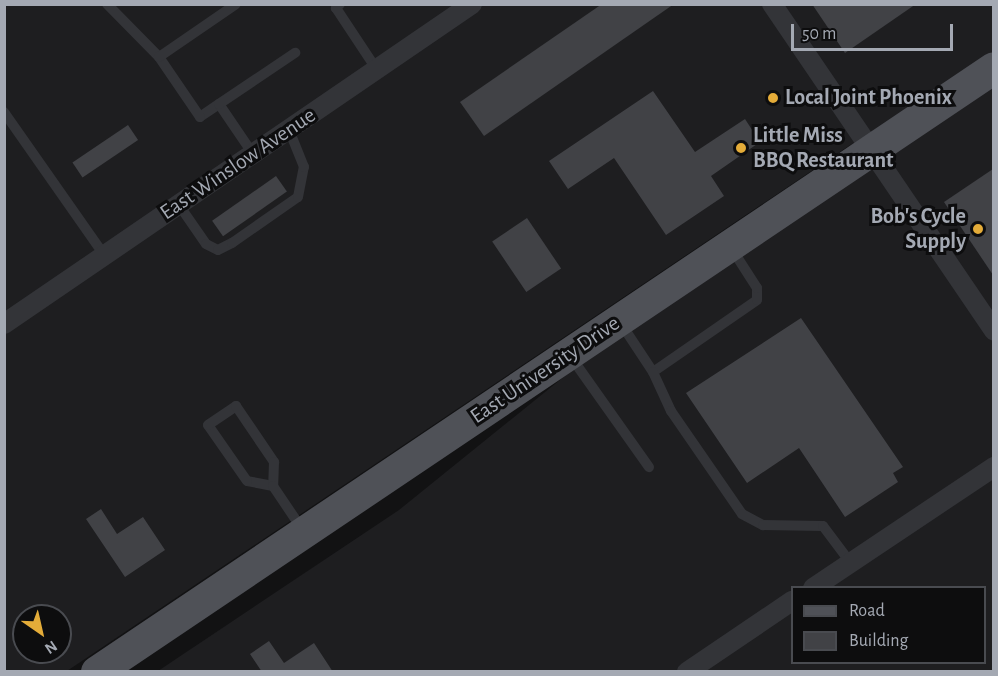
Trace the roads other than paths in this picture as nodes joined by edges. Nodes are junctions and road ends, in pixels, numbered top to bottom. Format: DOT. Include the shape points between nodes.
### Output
graph roads {
  1 [pos="107,4"];
  2 [pos="236,4"];
  3 [pos="340,4"];
  4 [pos="472,4"];
  5 [pos="772,4"];
  6 [pos="295,52"];
  7 [pos="159,57"];
  8 [pos="993,68"];
  9 [pos="377,70"];
  10 [pos="219,104"];
  11 [pos="4,112"];
  12 [pos="289,130"];
  13 [pos="871,151"];
  14 [pos="253,154"];
  15 [pos="179,205"];
  16 [pos="730,246"];
  17 [pos="105,256"];
  18 [pos="620,321"];
  19 [pos="4,324"];
  20 [pos="993,331"];
  21 [pos="569,355"];
  22 [pos="653,372"];
  23 [pos="993,466"];
  24 [pos="649,467"];
  25 [pos="273,486"];
  26 [pos="304,532"];
  27 [pos="850,562"];
  28 [pos="816,586"];
  29 [pos="791,602"];
  30 [pos="97,672"];
  31 [pos="687,672"];
  1 -- 7 [label="lane"];
  2 -- 7 [label="lane"];
  3 -- 9 [label="lane" via="336,8"];
  4 -- 9 [label="street, East Winslow Avenue"];
  5 -- 13 [label="street"];
  6 -- 10 [label="lane"];
  7 -- 10 [label="lane" via="200,117"];
  8 -- 13 [label="main road, East University Drive"];
  9 -- 12 [label="street, East Winslow Avenue"];
  10 -- 14 [label="lane"];
  11 -- 17 [label="lane"];
  12 -- 14 [label="street, East Winslow Avenue"];
  12 -- 15 [label="lane" via="304,167 298,197 232,243 218,250 206,244"];
  13 -- 16 [label="main road, East University Drive"];
  13 -- 20 [label="street"];
  14 -- 15 [label="street, East Winslow Avenue"];
  15 -- 17 [label="street, East Winslow Avenue"];
  16 -- 18 [label="main road, East University Drive"];
  16 -- 22 [label="lane" via="757,288 757,300"];
  17 -- 19 [label="street, East Winslow Avenue"];
  18 -- 21 [label="main road, East University Drive"];
  18 -- 22 [label="lane"];
  21 -- 24 [label="lane"];
  21 -- 26 [label="main road, East University Drive"];
  22 -- 27 [label="lane" via="671,411 742,514 763,525 822,526"];
  23 -- 27 [label="street"];
  25 -- 25 [label="lane" via="273,462 236,406 208,425 247,481"];
  25 -- 26 [label="lane"];
  26 -- 30 [label="main road, East University Drive"];
  27 -- 28 [label="street"];
  29 -- 31 [label="street"];
}
